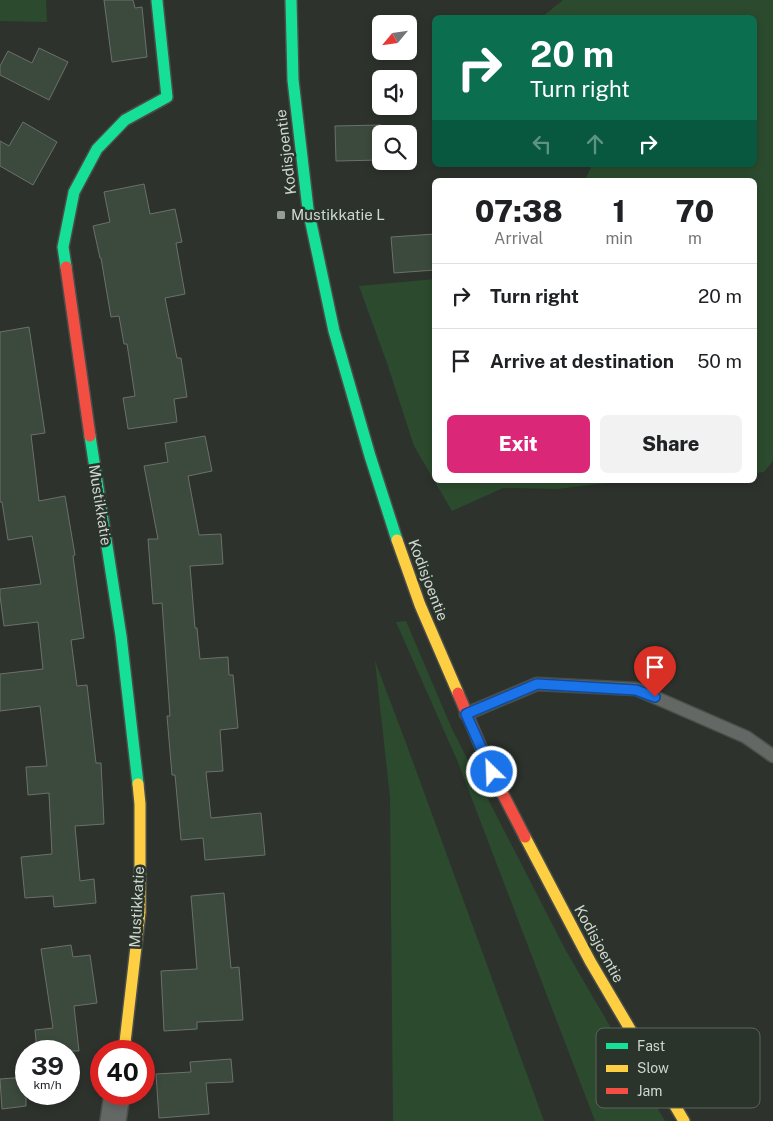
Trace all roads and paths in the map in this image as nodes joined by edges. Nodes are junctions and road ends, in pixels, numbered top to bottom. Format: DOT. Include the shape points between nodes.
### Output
graph roads {
  1 [pos="290,0"];
  2 [pos="157,1"];
  3 [pos="466,714"];
  4 [pos="773,756"];
  5 [pos="629,1028"];
  6 [pos="125,1040"];
  7 [pos="116,1105"];
  8 [pos="676,1108"];
  9 [pos="113,1121"];
  10 [pos="684,1121"];
  1 -- 3 [label="street, Kodisjoentie" via="293,80 308,209 334,331 397,541"];
  2 -- 6 [label="street, Mustikkatie" via="167,97 125,120 97,149 74,192 63,247 121,636 140,804 140,912"];
  3 -- 4 [label="lane" via="537,684 636,690 746,737"];
  3 -- 5 [label="street, Kodisjoentie" via="492,772 590,961"];
  7 -- 9 [label="street"];
  8 -- 10 [label="street, Kodisjoentie"];
}
